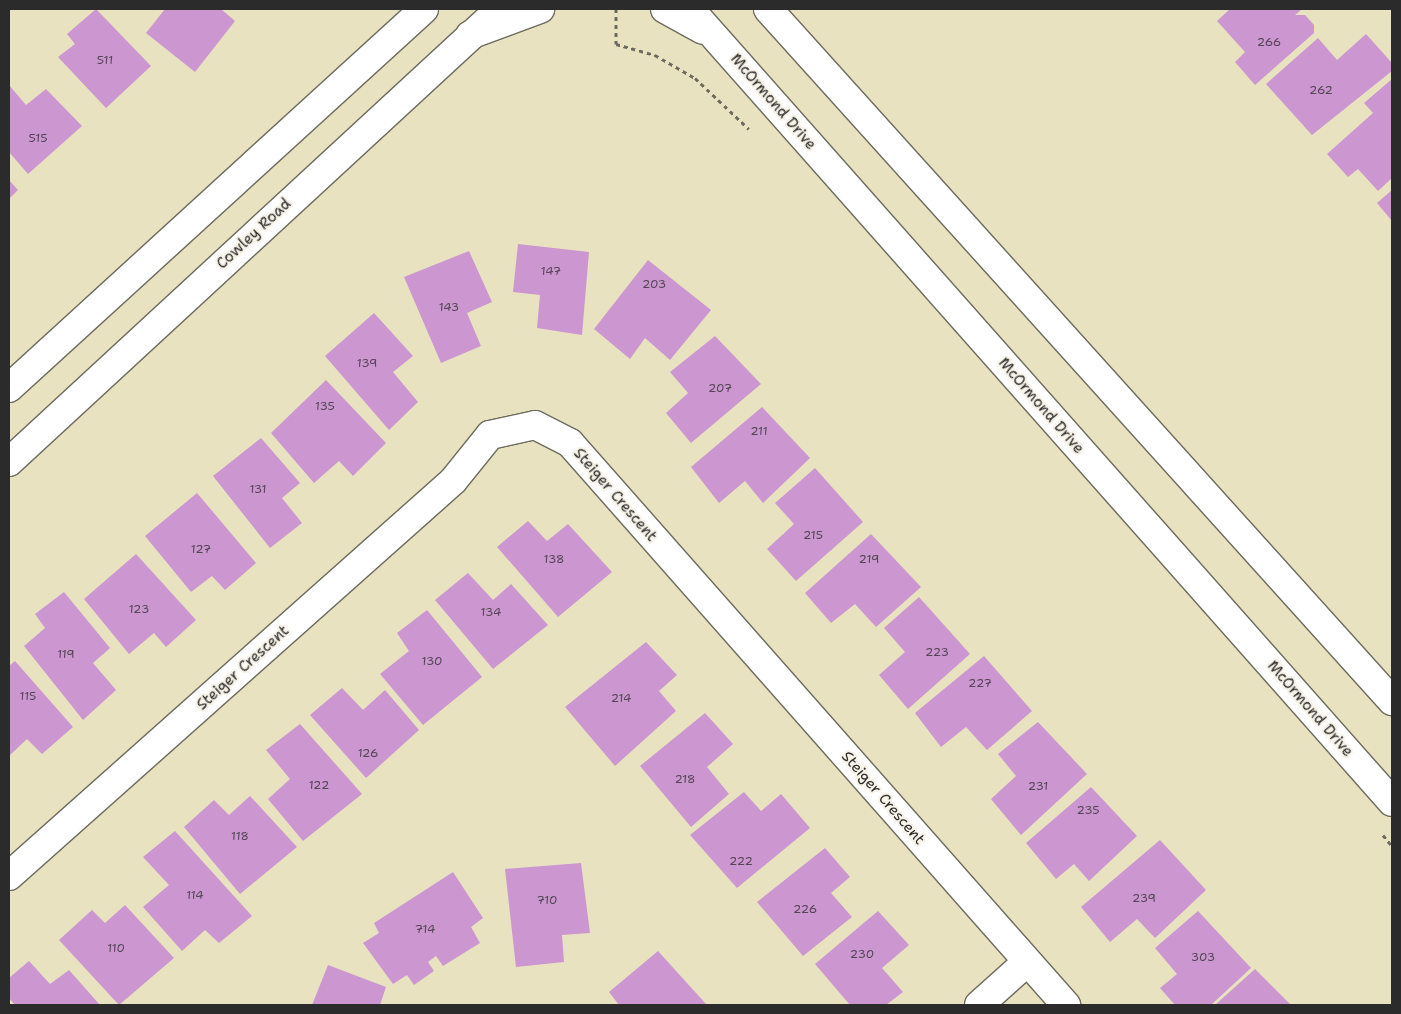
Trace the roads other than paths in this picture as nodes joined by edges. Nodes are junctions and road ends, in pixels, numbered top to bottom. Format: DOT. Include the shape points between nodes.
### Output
graph roads {
  1 [pos="424,9"];
  2 [pos="502,9"];
  3 [pos="540,9"];
  4 [pos="665,9"];
  5 [pos="690,9"];
  6 [pos="768,9"];
  7 [pos="470,35"];
  8 [pos="714,36"];
  9 [pos="9,388"];
  10 [pos="9,462"];
  11 [pos="1392,701"];
  12 [pos="1392,802"];
  13 [pos="9,876"];
  14 [pos="1027,962"];
  15 [pos="979,1005"];
  16 [pos="1066,1005"];
  1 -- 9 [label="street"];
  2 -- 7 [label="street, Cowley Road"];
  3 -- 7 [label="street"];
  4 -- 8 [label="street"];
  5 -- 8 [label="street, McOrmond Drive"];
  6 -- 11 [label="street"];
  7 -- 10 [label="street, Cowley Road"];
  8 -- 12 [label="street, McOrmond Drive"];
  13 -- 14 [label="street, Steiger Crescent" via="453,481 490,434 536,425 570,443"];
  14 -- 15 [label="street"];
  14 -- 16 [label="street, Steiger Crescent"];
}
